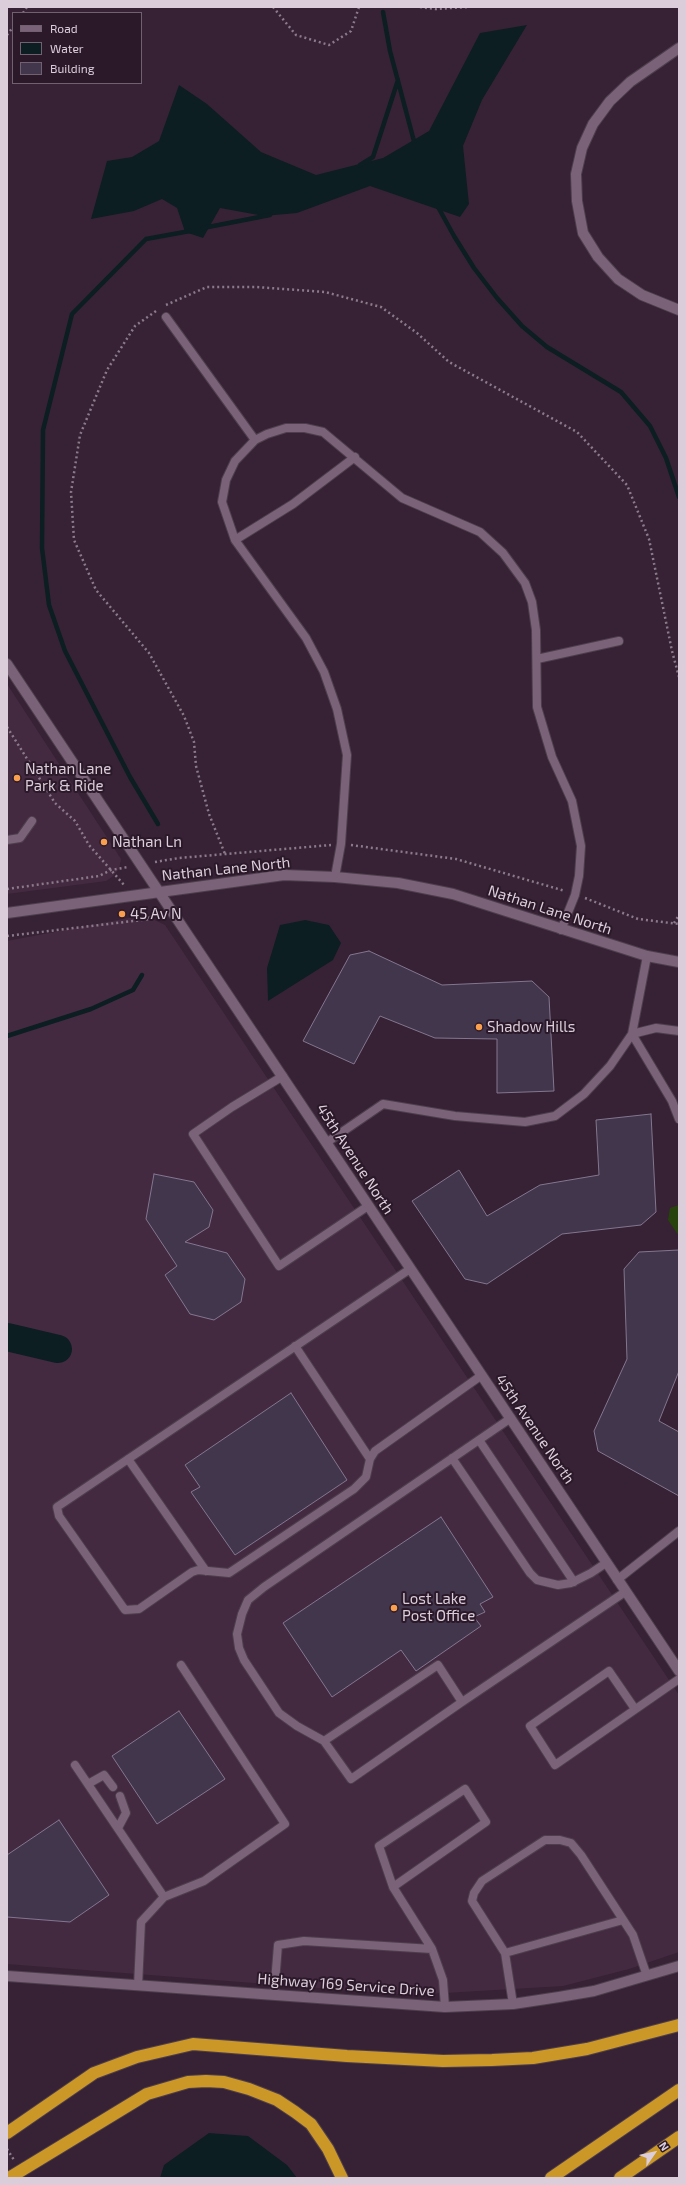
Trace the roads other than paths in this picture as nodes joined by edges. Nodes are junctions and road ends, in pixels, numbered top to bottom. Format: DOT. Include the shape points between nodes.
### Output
graph roads {
  1 [pos="679,48"];
  2 [pos="679,310"];
  3 [pos="166,317"];
  4 [pos="255,440"];
  5 [pos="355,457"];
  6 [pos="235,540"];
  7 [pos="619,641"];
  8 [pos="537,659"];
  9 [pos="7,664"];
  10 [pos="32,821"];
  11 [pos="7,840"];
  12 [pos="335,877"];
  13 [pos="159,892"];
  14 [pos="7,913"];
  15 [pos="562,930"];
  16 [pos="647,956"];
  17 [pos="679,962"];
  18 [pos="679,1031"];
  19 [pos="632,1034"];
  20 [pos="283,1076"];
  21 [pos="679,1119"];
  22 [pos="326,1143"];
  23 [pos="368,1206"];
  24 [pos="410,1269"];
  25 [pos="295,1346"];
  26 [pos="482,1375"];
  27 [pos="510,1418"];
  28 [pos="479,1440"];
  29 [pos="452,1458"];
  30 [pos="128,1459"];
  31 [pos="370,1459"];
  32 [pos="679,1531"];
  33 [pos="606,1563"];
  34 [pos="206,1571"];
  35 [pos="618,1580"];
  36 [pos="574,1582"];
  37 [pos="625,1592"];
  38 [pos="181,1665"];
  39 [pos="679,1671"];
  40 [pos="679,1679"];
  41 [pos="462,1702"];
  42 [pos="635,1709"];
  43 [pos="324,1741"];
  44 [pos="76,1765"];
  45 [pos="88,1784"];
  46 [pos="113,1787"];
  47 [pos="120,1796"];
  48 [pos="118,1828"];
  49 [pos="393,1887"];
  50 [pos="164,1897"];
  51 [pos="623,1920"];
  52 [pos="432,1948"];
  53 [pos="504,1953"];
  54 [pos="679,1966"];
  55 [pos="7,1976"];
  56 [pos="647,1976"];
  57 [pos="138,1986"];
  58 [pos="274,1996"];
  59 [pos="513,2004"];
  60 [pos="445,2007"];
  61 [pos="679,2025"];
  62 [pos="679,2090"];
  63 [pos="7,2133"];
  64 [pos="679,2138"];
  65 [pos="9,2178"];
  66 [pos="342,2178"];
  67 [pos="551,2178"];
  68 [pos="620,2178"];
  1 -- 2 [label="street" via="630,82 610,101 582,148 576,174 577,201 583,233 598,257 618,279 642,295"];
  3 -- 4 [label="lane"];
  4 -- 5 [label="lane" via="286,428 305,428 323,432"];
  4 -- 6 [label="lane" via="234,461 226,480 222,502"];
  5 -- 6 [label="lane" via="293,504"];
  5 -- 8 [label="lane" via="402,498 480,532 503,553 525,583 532,602"];
  6 -- 12 [label="lane" via="306,638 324,672 337,709 347,756 341,844"];
  7 -- 8 [label="lane"];
  8 -- 15 [label="lane" via="537,707 552,757 572,801 581,846 576,895"];
  9 -- 13 [label="street, 45th Avenue North"];
  10 -- 11 [label="lane" via="20,838"];
  12 -- 13 [label="street, Nathan Lane North" via="284,875"];
  12 -- 15 [label="street, Nathan Lane North" via="398,883 453,894"];
  13 -- 14 [label="street, Nathan Lane North"];
  13 -- 20 [label="street, 45th Avenue North"];
  15 -- 16 [label="street, Nathan Lane North"];
  16 -- 17 [label="street, Nathan Lane North"];
  16 -- 19 [label="lane"];
  18 -- 19 [label="lane" via="656,1028"];
  19 -- 21 [label="lane" via="672,1101"];
  19 -- 22 [label="lane" via="600,1077 584,1094 555,1116 526,1122 455,1116 383,1104"];
  20 -- 22 [label="street, 45th Avenue North"];
  20 -- 23 [label="lane" via="193,1134 279,1266"];
  22 -- 23 [label="street, 45th Avenue North"];
  23 -- 24 [label="street, 45th Avenue North"];
  24 -- 25 [label="lane"];
  24 -- 26 [label="street, 45th Avenue North"];
  25 -- 30 [label="lane"];
  25 -- 31 [label="lane"];
  26 -- 27 [label="street, 45th Avenue North"];
  26 -- 31 [label="lane" via="374,1451"];
  27 -- 28 [label="lane"];
  27 -- 33 [label="street, 45th Avenue North"];
  28 -- 29 [label="lane"];
  28 -- 36 [label="lane"];
  29 -- 36 [label="lane" via="530,1573 537,1580 548,1583 558,1585"];
  29 -- 43 [label="lane" via="248,1600 237,1634 244,1660 280,1713"];
  30 -- 34 [label="lane"];
  30 -- 34 [label="lane" via="58,1507 59,1516 125,1610 139,1609 192,1572"];
  31 -- 34 [label="lane" via="366,1477 354,1489 229,1573"];
  32 -- 35 [label="lane"];
  33 -- 35 [label="street, 45th Avenue North"];
  33 -- 36 [label="lane"];
  35 -- 37 [label="street, 45th Avenue North"];
  37 -- 39 [label="street, 45th Avenue North"];
  37 -- 41 [label="lane"];
  38 -- 50 [label="lane" via="285,1824 204,1881"];
  40 -- 42 [label="lane"];
  41 -- 43 [label="lane" via="438,1665"];
  41 -- 43 [label="lane" via="351,1779"];
  42 -- 42 [label="lane" via="556,1764 530,1726 609,1671"];
  44 -- 45 [label="lane"];
  45 -- 46 [label="lane" via="104,1775"];
  45 -- 48 [label="lane"];
  47 -- 48 [label="lane" via="126,1813"];
  48 -- 50 [label="lane"];
  49 -- 49 [label="lane" via="486,1822 465,1789 380,1846"];
  49 -- 52 [label="lane"];
  50 -- 57 [label="lane" via="141,1922"];
  51 -- 53 [label="lane"];
  51 -- 53 [label="lane" via="571,1843 545,1840 482,1881 474,1893 472,1901"];
  51 -- 56 [label="lane" via="636,1944"];
  52 -- 58 [label="lane" via="304,1941 278,1945"];
  52 -- 60 [label="lane" via="443,1980"];
  53 -- 59 [label="lane"];
  54 -- 56 [label="street, Highway 169 Service Drive"];
  55 -- 57 [label="street, Highway 169 Service Drive"];
  56 -- 59 [label="street, Highway 169 Service Drive" via="594,1991"];
  57 -- 58 [label="street, Highway 169 Service Drive"];
  58 -- 60 [label="street, Highway 169 Service Drive"];
  59 -- 60 [label="street, Highway 169 Service Drive"];
  61 -- 63 [label="highway" via="587,2049 533,2058 492,2060 443,2061 363,2057 193,2044 137,2057 94,2073"];
  62 -- 67 [label="highway"];
  64 -- 68 [label="highway"];
  65 -- 66 [label="highway" via="147,2094 188,2082 206,2081 249,2088 277,2100 295,2112 311,2124"];
}
